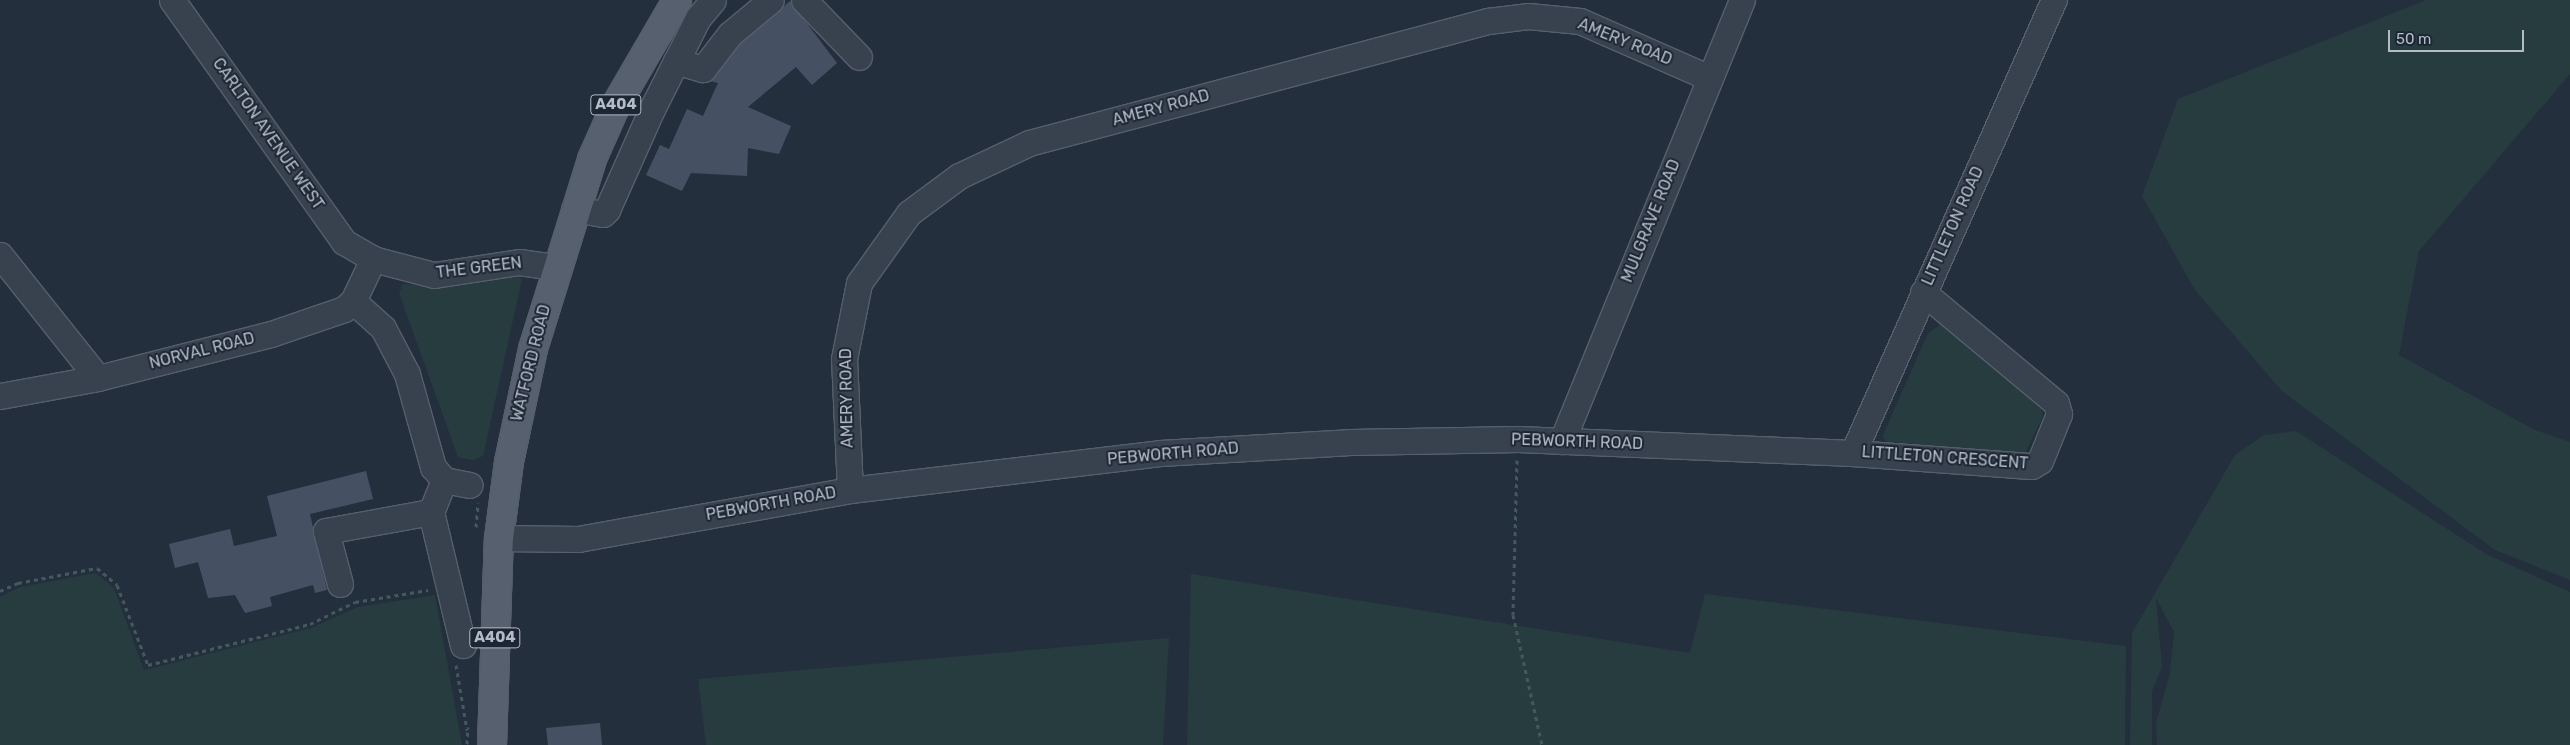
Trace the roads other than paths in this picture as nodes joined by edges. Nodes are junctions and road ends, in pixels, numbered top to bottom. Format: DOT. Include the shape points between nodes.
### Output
graph roads {
  1 [pos="172,0"];
  2 [pos="713,0"];
  3 [pos="771,0"];
  4 [pos="804,0"];
  5 [pos="1742,0"];
  6 [pos="2054,0"];
  7 [pos="670,8"];
  8 [pos="682,51"];
  9 [pos="859,58"];
  10 [pos="1710,78"];
  11 [pos="574,210"];
  12 [pos="0,255"];
  13 [pos="373,259"];
  14 [pos="556,267"];
  15 [pos="1923,292"];
  16 [pos="353,301"];
  17 [pos="98,378"];
  18 [pos="0,396"];
  19 [pos="1562,442"];
  20 [pos="1852,453"];
  21 [pos="444,480"];
  22 [pos="470,485"];
  23 [pos="850,490"];
  24 [pos="431,512"];
  25 [pos="499,538"];
  26 [pos="340,584"];
  27 [pos="459,653"];
  28 [pos="492,745"];
  1 -- 13 [label="street, CARLTON AVENUE WEST" via="344,242"];
  2 -- 8 [label="street"];
  3 -- 8 [label="street" via="730,34 703,68"];
  4 -- 9 [label="street"];
  5 -- 10 [label="street, MULGRAVE ROAD"];
  6 -- 15 [label="street, LITTLETON ROAD"];
  7 -- 8 [label="street"];
  7 -- 11 [label="main road, WATFORD ROAD / A404" via="616,105"];
  8 -- 11 [label="street" via="607,210 603,214"];
  10 -- 19 [label="street, MULGRAVE ROAD"];
  10 -- 23 [label="street, AMERY ROAD" via="1580,21 1528,16 1488,20 1029,143 959,176 909,213 859,283 844,359"];
  11 -- 14 [label="main road, WATFORD ROAD / A404"];
  12 -- 17 [label="street"];
  13 -- 14 [label="street, THE GREEN" via="434,276 519,262"];
  13 -- 16 [label="street"];
  14 -- 25 [label="main road, WATFORD ROAD / A404" via="520,400"];
  15 -- 20 [label="street, LITTLETON ROAD"];
  15 -- 20 [label="street, LITTLETON CRESCENT" via="2056,403 2059,414 2040,461 2032,466"];
  16 -- 17 [label="street, NORVAL ROAD" via="344,309 271,334"];
  16 -- 21 [label="street" via="384,328 407,374 433,467"];
  17 -- 18 [label="street, NORVAL ROAD"];
  19 -- 20 [label="street, PEBWORTH ROAD"];
  19 -- 23 [label="street, PEBWORTH ROAD" via="1518,439 1351,442 1160,453"];
  21 -- 22 [label="street"];
  21 -- 24 [label="street"];
  23 -- 25 [label="street, PEBWORTH ROAD" via="578,539"];
  24 -- 26 [label="street" via="326,531"];
  24 -- 27 [label="street" via="449,587"];
  25 -- 28 [label="main road, WATFORD ROAD / A404"];
}
